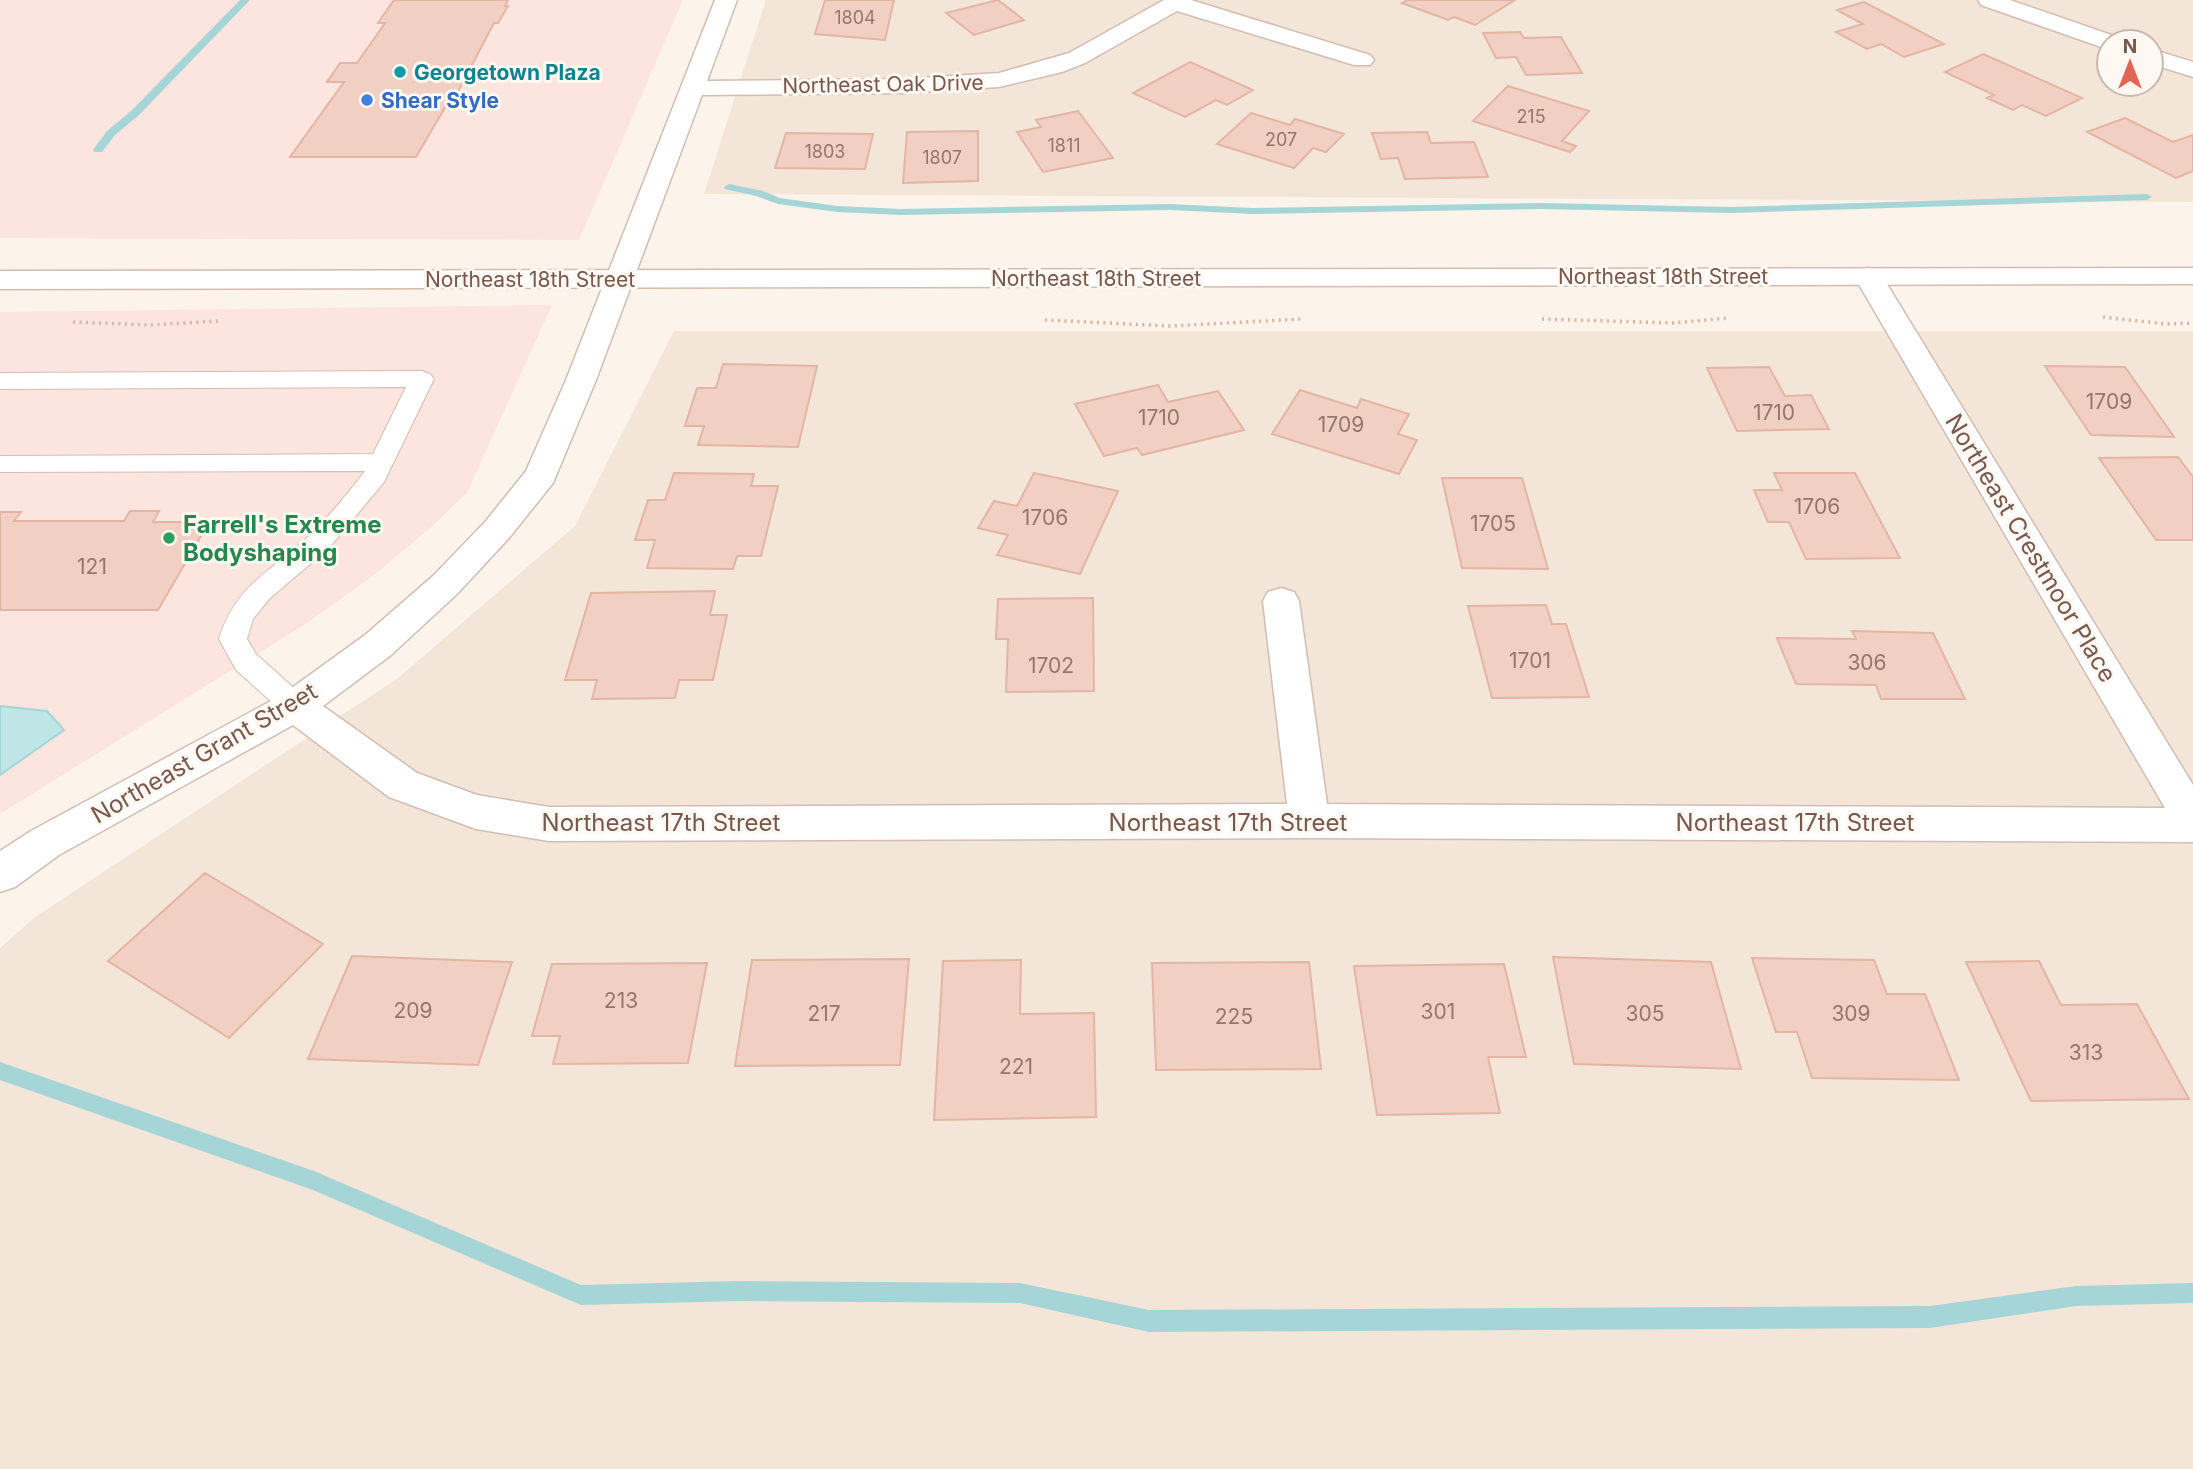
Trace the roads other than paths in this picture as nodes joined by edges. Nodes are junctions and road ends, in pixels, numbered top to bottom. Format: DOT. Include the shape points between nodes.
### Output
graph roads {
  1 [pos="726,0"];
  2 [pos="1989,0"];
  3 [pos="1178,2"];
  4 [pos="2095,38"];
  5 [pos="1362,60"];
  6 [pos="2165,61"];
  7 [pos="2193,70"];
  8 [pos="693,88"];
  9 [pos="1868,276"];
  10 [pos="2193,276"];
  11 [pos="618,278"];
  12 [pos="0,280"];
  13 [pos="0,381"];
  14 [pos="382,462"];
  15 [pos="0,464"];
  16 [pos="1280,601"];
  17 [pos="295,706"];
  18 [pos="1309,821"];
  19 [pos="2193,823"];
  20 [pos="0,874"];
  1 -- 8 [label="street, Northeast Grant Street"];
  2 -- 4 [label="street"];
  3 -- 5 [label="street"];
  3 -- 8 [label="street, Northeast Oak Drive" via="1077,58 999,80 926,86"];
  6 -- 7 [label="street"];
  8 -- 11 [label="street, Northeast Grant Street"];
  9 -- 10 [label="street, Northeast 18th Street"];
  9 -- 11 [label="street, Northeast 18th Street"];
  9 -- 19 [label="street, Northeast Crestmoor Place"];
  11 -- 12 [label="street, Northeast 18th Street"];
  11 -- 17 [label="street, Northeast Grant Street" via="541,475 498,530 445,585 377,645"];
  13 -- 14 [label="lane" via="422,379"];
  14 -- 15 [label="lane"];
  14 -- 17 [label="lane" via="350,509 240,615 233,639 246,662"];
  16 -- 18 [label="street"];
  17 -- 18 [label="street, Northeast 17th Street" via="403,785 476,812 549,824"];
  17 -- 20 [label="street, Northeast Grant Street" via="45,843"];
  18 -- 19 [label="street, Northeast 17th Street"];
}
